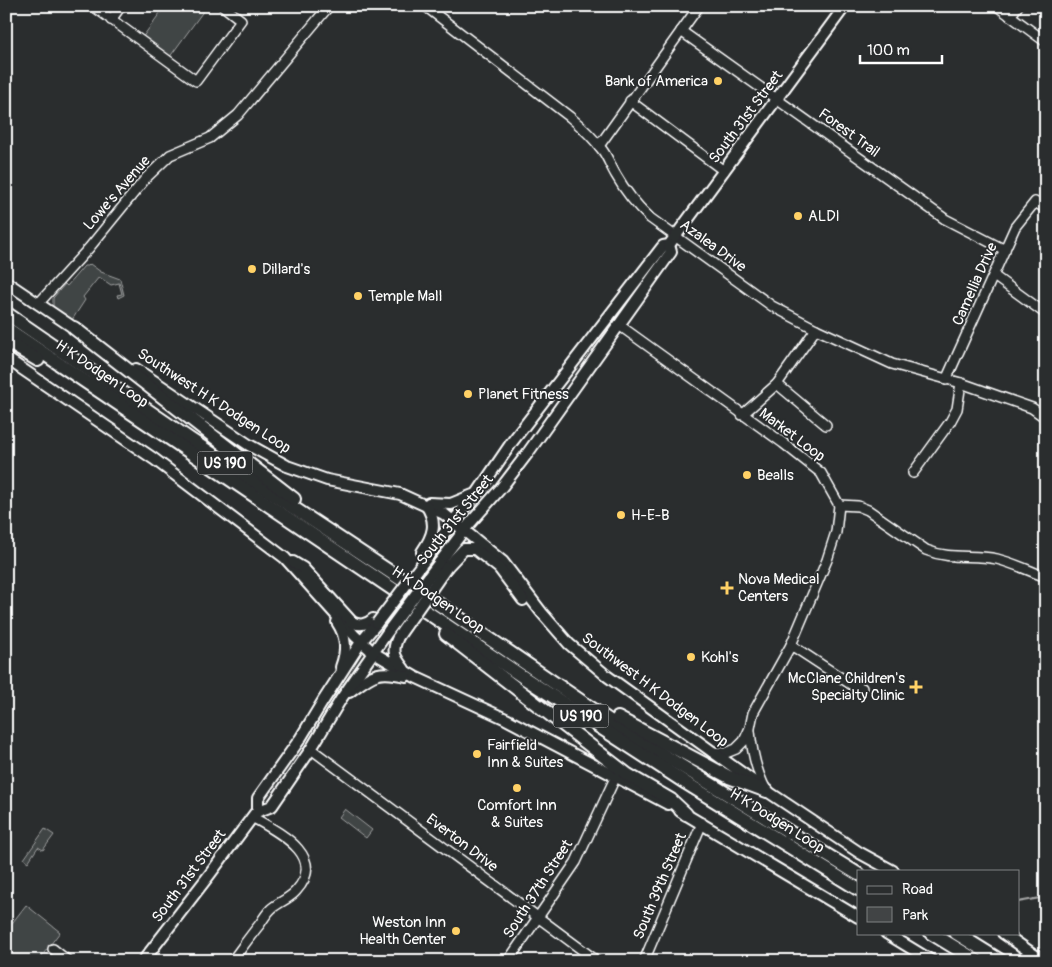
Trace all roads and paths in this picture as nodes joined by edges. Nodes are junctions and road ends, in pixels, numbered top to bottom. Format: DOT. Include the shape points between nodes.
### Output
graph roads {
  1 [pos="93,6"];
  2 [pos="121,6"];
  3 [pos="223,6"];
  4 [pos="329,6"];
  5 [pos="425,6"];
  6 [pos="699,6"];
  7 [pos="845,6"];
  8 [pos="997,6"];
  9 [pos="1018,6"];
  10 [pos="1010,16"];
  11 [pos="111,20"];
  12 [pos="681,31"];
  13 [pos="1046,42"];
  14 [pos="778,99"];
  15 [pos="630,101"];
  16 [pos="599,146"];
  17 [pos="724,170"];
  18 [pos="1046,209"];
  19 [pos="672,240"];
  20 [pos="1005,250"];
  21 [pos="994,276"];
  22 [pos="6,282"];
  23 [pos="38,304"];
  24 [pos="6,313"];
  25 [pos="1046,314"];
  26 [pos="619,325"];
  27 [pos="6,328"];
  28 [pos="74,328"];
  29 [pos="816,329"];
  30 [pos="6,340"];
  31 [pos="6,358"];
  32 [pos="946,380"];
  33 [pos="961,383"];
  34 [pos="777,384"];
  35 [pos="742,415"];
  36 [pos="1046,418"];
  37 [pos="145,423"];
  38 [pos="826,425"];
  39 [pos="913,473"];
  40 [pos="478,492"];
  41 [pos="424,504"];
  42 [pos="839,505"];
  43 [pos="453,521"];
  44 [pos="465,529"];
  45 [pos="310,533"];
  46 [pos="425,554"];
  47 [pos="285,558"];
  48 [pos="443,565"];
  49 [pos="1046,576"];
  50 [pos="328,606"];
  51 [pos="446,609"];
  52 [pos="375,621"];
  53 [pos="552,624"];
  54 [pos="361,642"];
  55 [pos="791,645"];
  56 [pos="374,653"];
  57 [pos="523,663"];
  58 [pos="411,676"];
  59 [pos="862,688"];
  60 [pos="341,699"];
  61 [pos="322,701"];
  62 [pos="750,728"];
  63 [pos="311,749"];
  64 [pos="711,752"];
  65 [pos="615,778"];
  66 [pos="767,791"];
  67 [pos="255,813"];
  68 [pos="686,814"];
  69 [pos="702,823"];
  70 [pos="891,870"];
  71 [pos="857,873"];
  72 [pos="857,888"];
  73 [pos="857,916"];
  74 [pos="538,917"];
  75 [pos="888,934"];
  76 [pos="933,934"];
  77 [pos="958,934"];
  78 [pos="1004,934"];
  79 [pos="53,949"];
  80 [pos="1046,949"];
  81 [pos="1041,960"];
  82 [pos="68,961"];
  83 [pos="143,961"];
  84 [pos="232,961"];
  85 [pos="508,961"];
  86 [pos="597,961"];
  87 [pos="644,961"];
  88 [pos="932,961"];
  89 [pos="977,961"];
  90 [pos="1001,961"];
  1 -- 11 [label="street"];
  2 -- 11 [label="street"];
  3 -- 11 [label="street" via="241,20 196,81"];
  4 -- 23 [label="street, Lowe's Avenue" via="238,115 210,138 170,155 146,178"];
  5 -- 16 [label="street, Azalea Drive" via="570,117"];
  6 -- 12 [label="street"];
  7 -- 14 [label="main road, South 31st Street"];
  8 -- 10 [label="street"];
  9 -- 10 [label="street"];
  10 -- 13 [label="street"];
  12 -- 14 [label="street, Forest Trail"];
  12 -- 15 [label="street"];
  14 -- 17 [label="main road, South 31st Street"];
  14 -- 20 [label="street, Forest Trail" via="945,219"];
  15 -- 16 [label="street"];
  15 -- 17 [label="street"];
  16 -- 19 [label="street, Azalea Drive" via="639,207"];
  17 -- 19 [label="main road, South 31st Street"];
  18 -- 20 [label="street, Camellia Drive" via="1035,202 1015,227"];
  19 -- 26 [label="main road, South 31st Street" via="671,252"];
  19 -- 29 [label="street, Azalea Drive" via="772,306"];
  19 -- 40 [label="main road, South 31st Street" via="651,261 512,442"];
  20 -- 21 [label="street, Camellia Drive"];
  21 -- 25 [label="street"];
  21 -- 32 [label="street, Camellia Drive"];
  22 -- 23 [label="main road, Southwest H K Dodgen Loop"];
  23 -- 28 [label="main road, Southwest H K Dodgen Loop"];
  24 -- 51 [label="highway, H K Dodgen Loop / US 190"];
  26 -- 35 [label="street, Market Loop"];
  26 -- 44 [label="main road, South 31st Street" via="501,488"];
  27 -- 37 [label="highway, H K Dodgen Loop / US 190"];
  28 -- 41 [label="main road, Southwest H K Dodgen Loop" via="249,445 287,466 327,480 400,494"];
  28 -- 51 [label="highway" via="302,506"];
  29 -- 32 [label="street, Azalea Drive" via="892,364"];
  29 -- 34 [label="street"];
  30 -- 37 [label="highway"];
  31 -- 47 [label="main road" via="154,459"];
  32 -- 33 [label="street, Azalea Drive"];
  33 -- 36 [label="street, Azalea Drive" via="1032,408"];
  33 -- 39 [label="street" via="954,415"];
  34 -- 35 [label="street"];
  34 -- 38 [label="street"];
  35 -- 42 [label="street, Market Loop" via="821,473"];
  37 -- 45 [label="highway, H K Dodgen Loop / US 190"];
  40 -- 41 [label="main road" via="451,504"];
  40 -- 43 [label="main road, South 31st Street"];
  41 -- 43 [label="main road, Southwest H K Dodgen Loop"];
  41 -- 46 [label="main road" via="434,521"];
  42 -- 49 [label="street" via="868,510 937,554 997,559"];
  42 -- 55 [label="street" via="830,550"];
  43 -- 44 [label="main road, Southwest H K Dodgen Loop"];
  43 -- 46 [label="main road, South 31st Street"];
  44 -- 48 [label="main road, South 31st Street"];
  44 -- 53 [label="main road, Southwest H K Dodgen Loop" via="503,562"];
  45 -- 68 [label="highway" via="336,556 423,616 628,775 671,800"];
  45 -- 72 [label="highway, H K Dodgen Loop / US 190" via="624,744"];
  46 -- 52 [label="main road, South 31st Street"];
  47 -- 50 [label="main road"];
  47 -- 52 [label="main road" via="304,568 352,622 361,625"];
  48 -- 53 [label="main road" via="464,549 480,551 533,612"];
  48 -- 56 [label="main road, South 31st Street, bridge"];
  48 -- 58 [label="main road, bridge" via="394,646 394,655"];
  50 -- 54 [label="main road"];
  50 -- 61 [label="main road" via="343,632 345,657"];
  51 -- 57 [label="highway, H K Dodgen Loop / US 190"];
  52 -- 54 [label="main road, South 31st Street"];
  53 -- 64 [label="main road, Southwest H K Dodgen Loop" via="569,644 607,676"];
  54 -- 56 [label="main road"];
  54 -- 61 [label="main road, South 31st Street"];
  55 -- 59 [label="street" via="852,686"];
  55 -- 62 [label="street" via="753,713"];
  56 -- 58 [label="main road"];
  56 -- 60 [label="main road, South 31st Street"];
  57 -- 66 [label="highway" via="643,732 729,777"];
  57 -- 71 [label="highway, H K Dodgen Loop / US 190" via="629,734"];
  58 -- 60 [label="main road" via="386,672 371,675"];
  58 -- 65 [label="main road" via="506,719"];
  60 -- 63 [label="main road, South 31st Street"];
  61 -- 67 [label="main road, South 31st Street" via="300,739 258,798"];
  62 -- 64 [label="street" via="744,741 736,748 726,753"];
  62 -- 66 [label="street" via="759,777"];
  63 -- 67 [label="main road, South 31st Street" via="272,806"];
  63 -- 74 [label="street, Everton Drive"];
  64 -- 66 [label="main road, Southwest H K Dodgen Loop"];
  65 -- 68 [label="main road"];
  65 -- 74 [label="street, South 37th Street" via="576,862"];
  66 -- 70 [label="main road, Southwest H K Dodgen Loop"];
  67 -- 83 [label="main road, South 31st Street"];
  67 -- 84 [label="street" via="299,849 304,858 305,877 291,896 272,909"];
  68 -- 69 [label="main road"];
  69 -- 73 [label="main road"];
  69 -- 87 [label="street, South 39th Street"];
  74 -- 85 [label="street, South 37th Street"];
  74 -- 86 [label="street, Everton Drive"];
  75 -- 88 [label="main road"];
  76 -- 89 [label="highway"];
  77 -- 90 [label="highway"];
  78 -- 81 [label="main road"];
  79 -- 82 [label="street"];
  80 -- 81 [label="street"];
}
